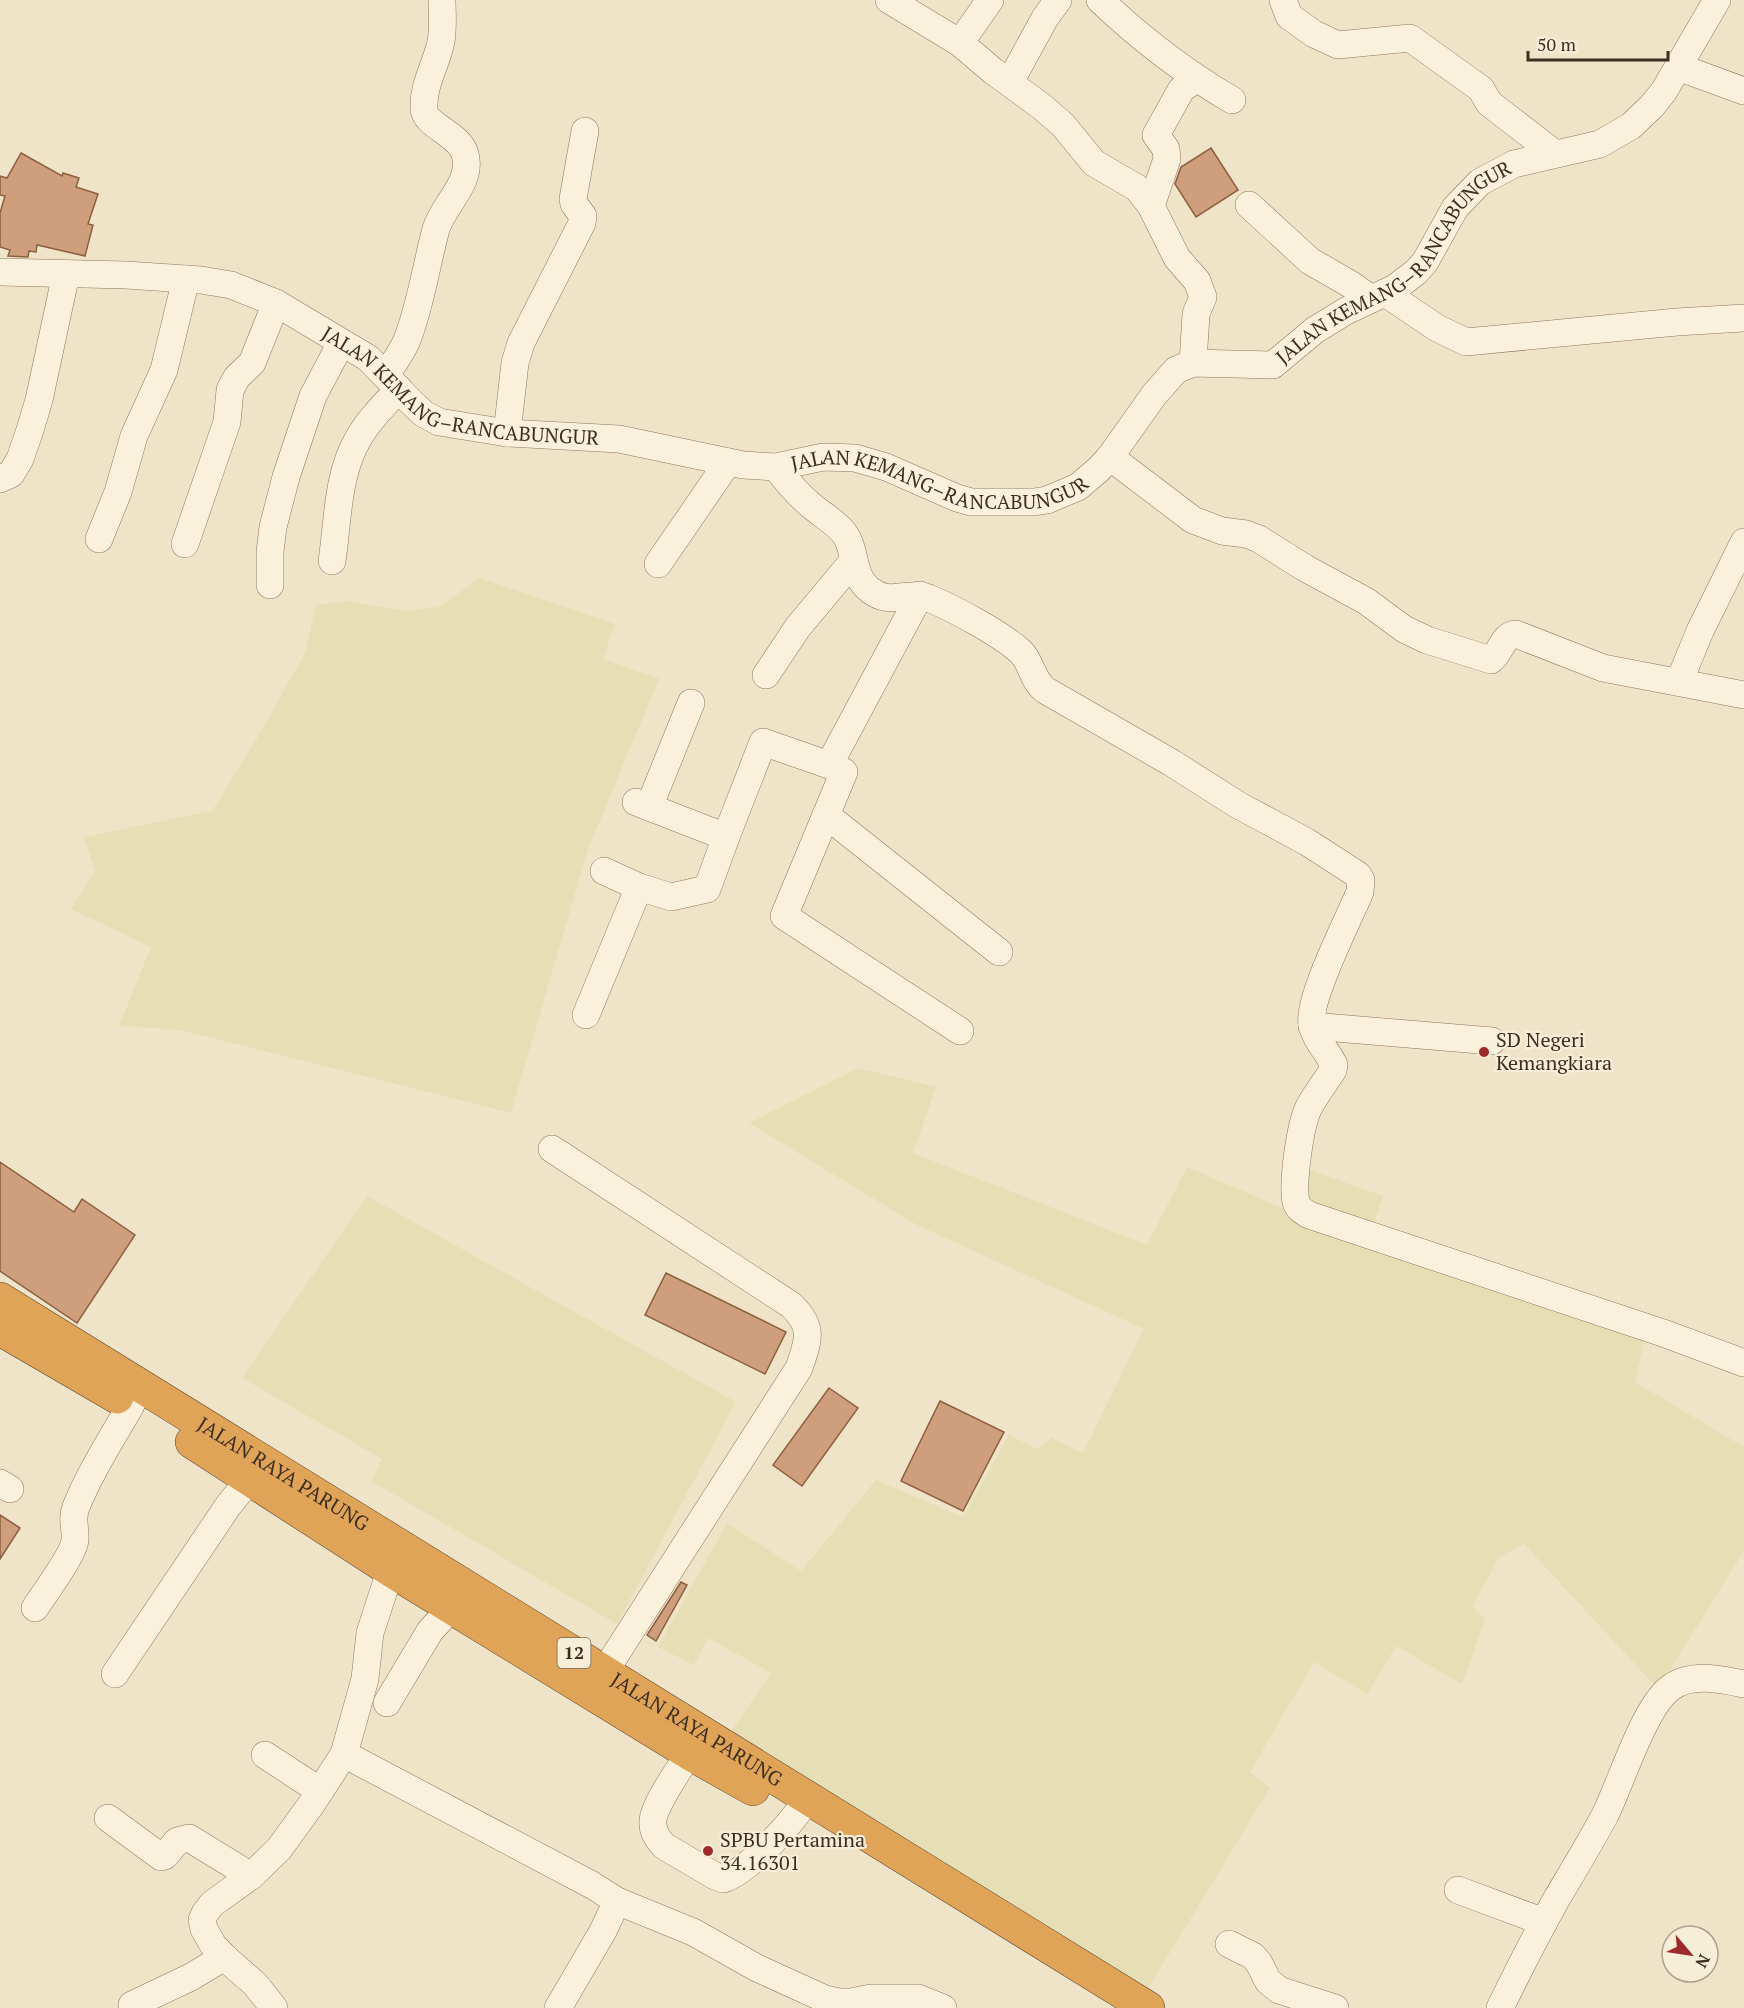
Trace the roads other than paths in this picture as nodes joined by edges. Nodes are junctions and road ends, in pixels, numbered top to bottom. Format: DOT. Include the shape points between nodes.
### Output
graph roads {
  1 [pos="442,0"];
  2 [pos="889,0"];
  3 [pos="990,0"];
  4 [pos="1058,0"];
  5 [pos="1100,0"];
  6 [pos="1283,0"];
  7 [pos="1717,0"];
  8 [pos="960,43"];
  9 [pos="1678,67"];
  10 [pos="1195,79"];
  11 [pos="1010,82"];
  12 [pos="1744,91"];
  13 [pos="1232,100"];
  14 [pos="585,131"];
  15 [pos="1555,154"];
  16 [pos="1249,204"];
  17 [pos="1151,206"];
  18 [pos="0,272"];
  19 [pos="66,274"];
  20 [pos="186,279"];
  21 [pos="1378,296"];
  22 [pos="276,303"];
  23 [pos="1744,318"];
  24 [pos="341,342"];
  25 [pos="1193,363"];
  26 [pos="392,382"];
  27 [pos="507,433"];
  28 [pos="1110,457"];
  29 [pos="728,462"];
  30 [pos="776,467"];
  31 [pos="0,479"];
  32 [pos="99,539"];
  33 [pos="1744,542"];
  34 [pos="184,544"];
  35 [pos="854,560"];
  36 [pos="332,561"];
  37 [pos="658,564"];
  38 [pos="270,585"];
  39 [pos="920,595"];
  40 [pos="766,675"];
  41 [pos="1679,682"];
  42 [pos="1744,695"];
  43 [pos="691,703"];
  44 [pos="829,765"];
  45 [pos="826,815"];
  46 [pos="726,837"];
  47 [pos="604,871"];
  48 [pos="639,887"];
  49 [pos="999,952"];
  50 [pos="586,1016"];
  51 [pos="1312,1026"];
  52 [pos="960,1031"];
  53 [pos="1492,1041"];
  54 [pos="552,1149"];
  55 [pos="0,1299"];
  56 [pos="0,1329"];
  57 [pos="1744,1363"];
  58 [pos="131,1405"];
  59 [pos="249,1479"];
  60 [pos="395,1558"];
  61 [pos="452,1607"];
  62 [pos="35,1608"];
  63 [pos="605,1671"];
  64 [pos="115,1674"];
  65 [pos="1744,1684"];
  66 [pos="387,1702"];
  67 [pos="689,1753"];
  68 [pos="344,1754"];
  69 [pos="264,1755"];
  70 [pos="320,1791"];
  71 [pos="802,1807"];
  72 [pos="108,1818"];
  73 [pos="251,1876"];
  74 [pos="1458,1890"];
  75 [pos="617,1901"];
  76 [pos="1544,1922"];
  77 [pos="1229,1944"];
  78 [pos="224,1957"];
  79 [pos="132,2005"];
  80 [pos="274,2008"];
  81 [pos="558,2008"];
  82 [pos="943,2008"];
  83 [pos="1117,2008"];
  84 [pos="1148,2008"];
  85 [pos="1335,2008"];
  86 [pos="1500,2008"];
  1 -- 26 [label="street" via="441,44 428,82 424,110 428,119 459,142 466,166 461,186 437,226 420,302"];
  2 -- 8 [label="street"];
  3 -- 8 [label="street"];
  4 -- 11 [label="street"];
  5 -- 10 [label="street"];
  6 -- 15 [label="street" via="1289,16 1338,45 1410,38 1481,89 1489,103"];
  7 -- 9 [label="street, JALAN KEMANG–RANCABUNGUR"];
  8 -- 11 [label="street"];
  9 -- 12 [label="street"];
  9 -- 15 [label="street, JALAN KEMANG–RANCABUNGUR" via="1658,99 1626,130 1600,144"];
  10 -- 13 [label="street"];
  10 -- 17 [label="street" via="1181,90 1156,135 1166,149 1167,159"];
  11 -- 17 [label="street" via="1063,125 1094,163 1137,188"];
  14 -- 27 [label="street" via="573,199 583,216 582,223 521,343"];
  15 -- 21 [label="street, JALAN KEMANG–RANCABUNGUR" via="1514,164 1480,182 1455,208 1421,267"];
  16 -- 21 [label="street" via="1310,261"];
  17 -- 25 [label="street" via="1177,258 1197,281 1203,297 1196,314"];
  18 -- 19 [label="street, JALAN KEMANG–RANCABUNGUR"];
  19 -- 20 [label="street, JALAN KEMANG–RANCABUNGUR"];
  19 -- 31 [label="street" via="30,430 11,474"];
  20 -- 22 [label="street, JALAN KEMANG–RANCABUNGUR" via="231,285"];
  20 -- 32 [label="street" via="164,370 134,436"];
  21 -- 23 [label="street" via="1467,342"];
  21 -- 25 [label="street, JALAN KEMANG–RANCABUNGUR" via="1315,330 1273,365"];
  22 -- 24 [label="street, JALAN KEMANG–RANCABUNGUR"];
  22 -- 34 [label="street" via="252,363 231,386 227,422"];
  24 -- 26 [label="street, JALAN KEMANG–RANCABUNGUR" via="368,358"];
  24 -- 38 [label="street" via="313,396 286,477 272,538"];
  25 -- 28 [label="street, JALAN KEMANG–RANCABUNGUR" via="1170,375"];
  26 -- 27 [label="street, JALAN KEMANG–RANCABUNGUR" via="424,414 440,422"];
  26 -- 36 [label="street" via="350,457"];
  27 -- 29 [label="street, JALAN KEMANG–RANCABUNGUR" via="619,439"];
  28 -- 30 [label="street, JALAN KEMANG–RANCABUNGUR" via="1078,487 1034,502 964,500 855,458 823,457"];
  28 -- 41 [label="street" via="1193,520 1259,539 1427,640 1491,660 1507,637 1516,634 1603,668"];
  29 -- 30 [label="street, JALAN KEMANG–RANCABUNGUR"];
  29 -- 37 [label="street"];
  30 -- 35 [label="street" via="793,489 844,533"];
  33 -- 41 [label="street"];
  35 -- 39 [label="street" via="860,579 876,595 890,599"];
  35 -- 40 [label="street" via="798,627"];
  39 -- 44 [label="street"];
  39 -- 51 [label="street" via="1014,647 1028,661 1038,683 1053,695 1358,875 1360,892 1324,976"];
  41 -- 42 [label="street"];
  43 -- 46 [label="street" via="642,805"];
  44 -- 45 [label="street" via="844,772"];
  44 -- 46 [label="street" via="763,742"];
  45 -- 49 [label="street"];
  45 -- 52 [label="street" via="784,916"];
  46 -- 48 [label="street" via="706,889 671,897"];
  47 -- 48 [label="street"];
  48 -- 50 [label="street"];
  51 -- 53 [label="street"];
  51 -- 57 [label="street" via="1334,1070 1312,1101 1303,1122 1295,1192 1300,1209"];
  54 -- 63 [label="street" via="791,1305 804,1318 808,1332 799,1368"];
  55 -- 60 [label="highway, JALAN RAYA PARUNG / 12"];
  56 -- 58 [label="highway, JALAN RAYA PARUNG / 12"];
  58 -- 59 [label="highway, JALAN RAYA PARUNG / 12"];
  58 -- 62 [label="street" via="75,1508 75,1541"];
  59 -- 60 [label="highway, JALAN RAYA PARUNG / 12"];
  59 -- 64 [label="street"];
  60 -- 61 [label="highway, JALAN RAYA PARUNG / 12"];
  60 -- 63 [label="highway, JALAN RAYA PARUNG / 12"];
  60 -- 68 [label="street" via="370,1633 365,1679"];
  61 -- 66 [label="street" via="430,1631"];
  61 -- 67 [label="highway, JALAN RAYA PARUNG / 12"];
  63 -- 71 [label="highway, JALAN RAYA PARUNG / 12"];
  65 -- 76 [label="street" via="1716,1678 1688,1680 1669,1689 1641,1734 1606,1813"];
  67 -- 71 [label="highway, JALAN RAYA PARUNG / 12"];
  67 -- 71 [label="street" via="659,1805 654,1828 664,1845 715,1876 723,1879 741,1870"];
  68 -- 70 [label="street"];
  68 -- 75 [label="street"];
  69 -- 70 [label="street"];
  70 -- 73 [label="street" via="279,1850"];
  71 -- 83 [label="highway, JALAN RAYA PARUNG / 12"];
  71 -- 84 [label="highway, JALAN RAYA PARUNG / 12"];
  72 -- 73 [label="street" via="160,1857 177,1841 189,1838"];
  73 -- 78 [label="street" via="212,1904 202,1920 213,1945"];
  74 -- 76 [label="street"];
  75 -- 81 [label="street"];
  75 -- 82 [label="street" via="693,1932 757,1968 825,1999 839,2002 895,1996 918,1998"];
  76 -- 86 [label="street"];
  77 -- 85 [label="street" via="1253,1956 1268,1982 1279,1990"];
  78 -- 79 [label="street"];
  78 -- 80 [label="street" via="255,1983"];
}
